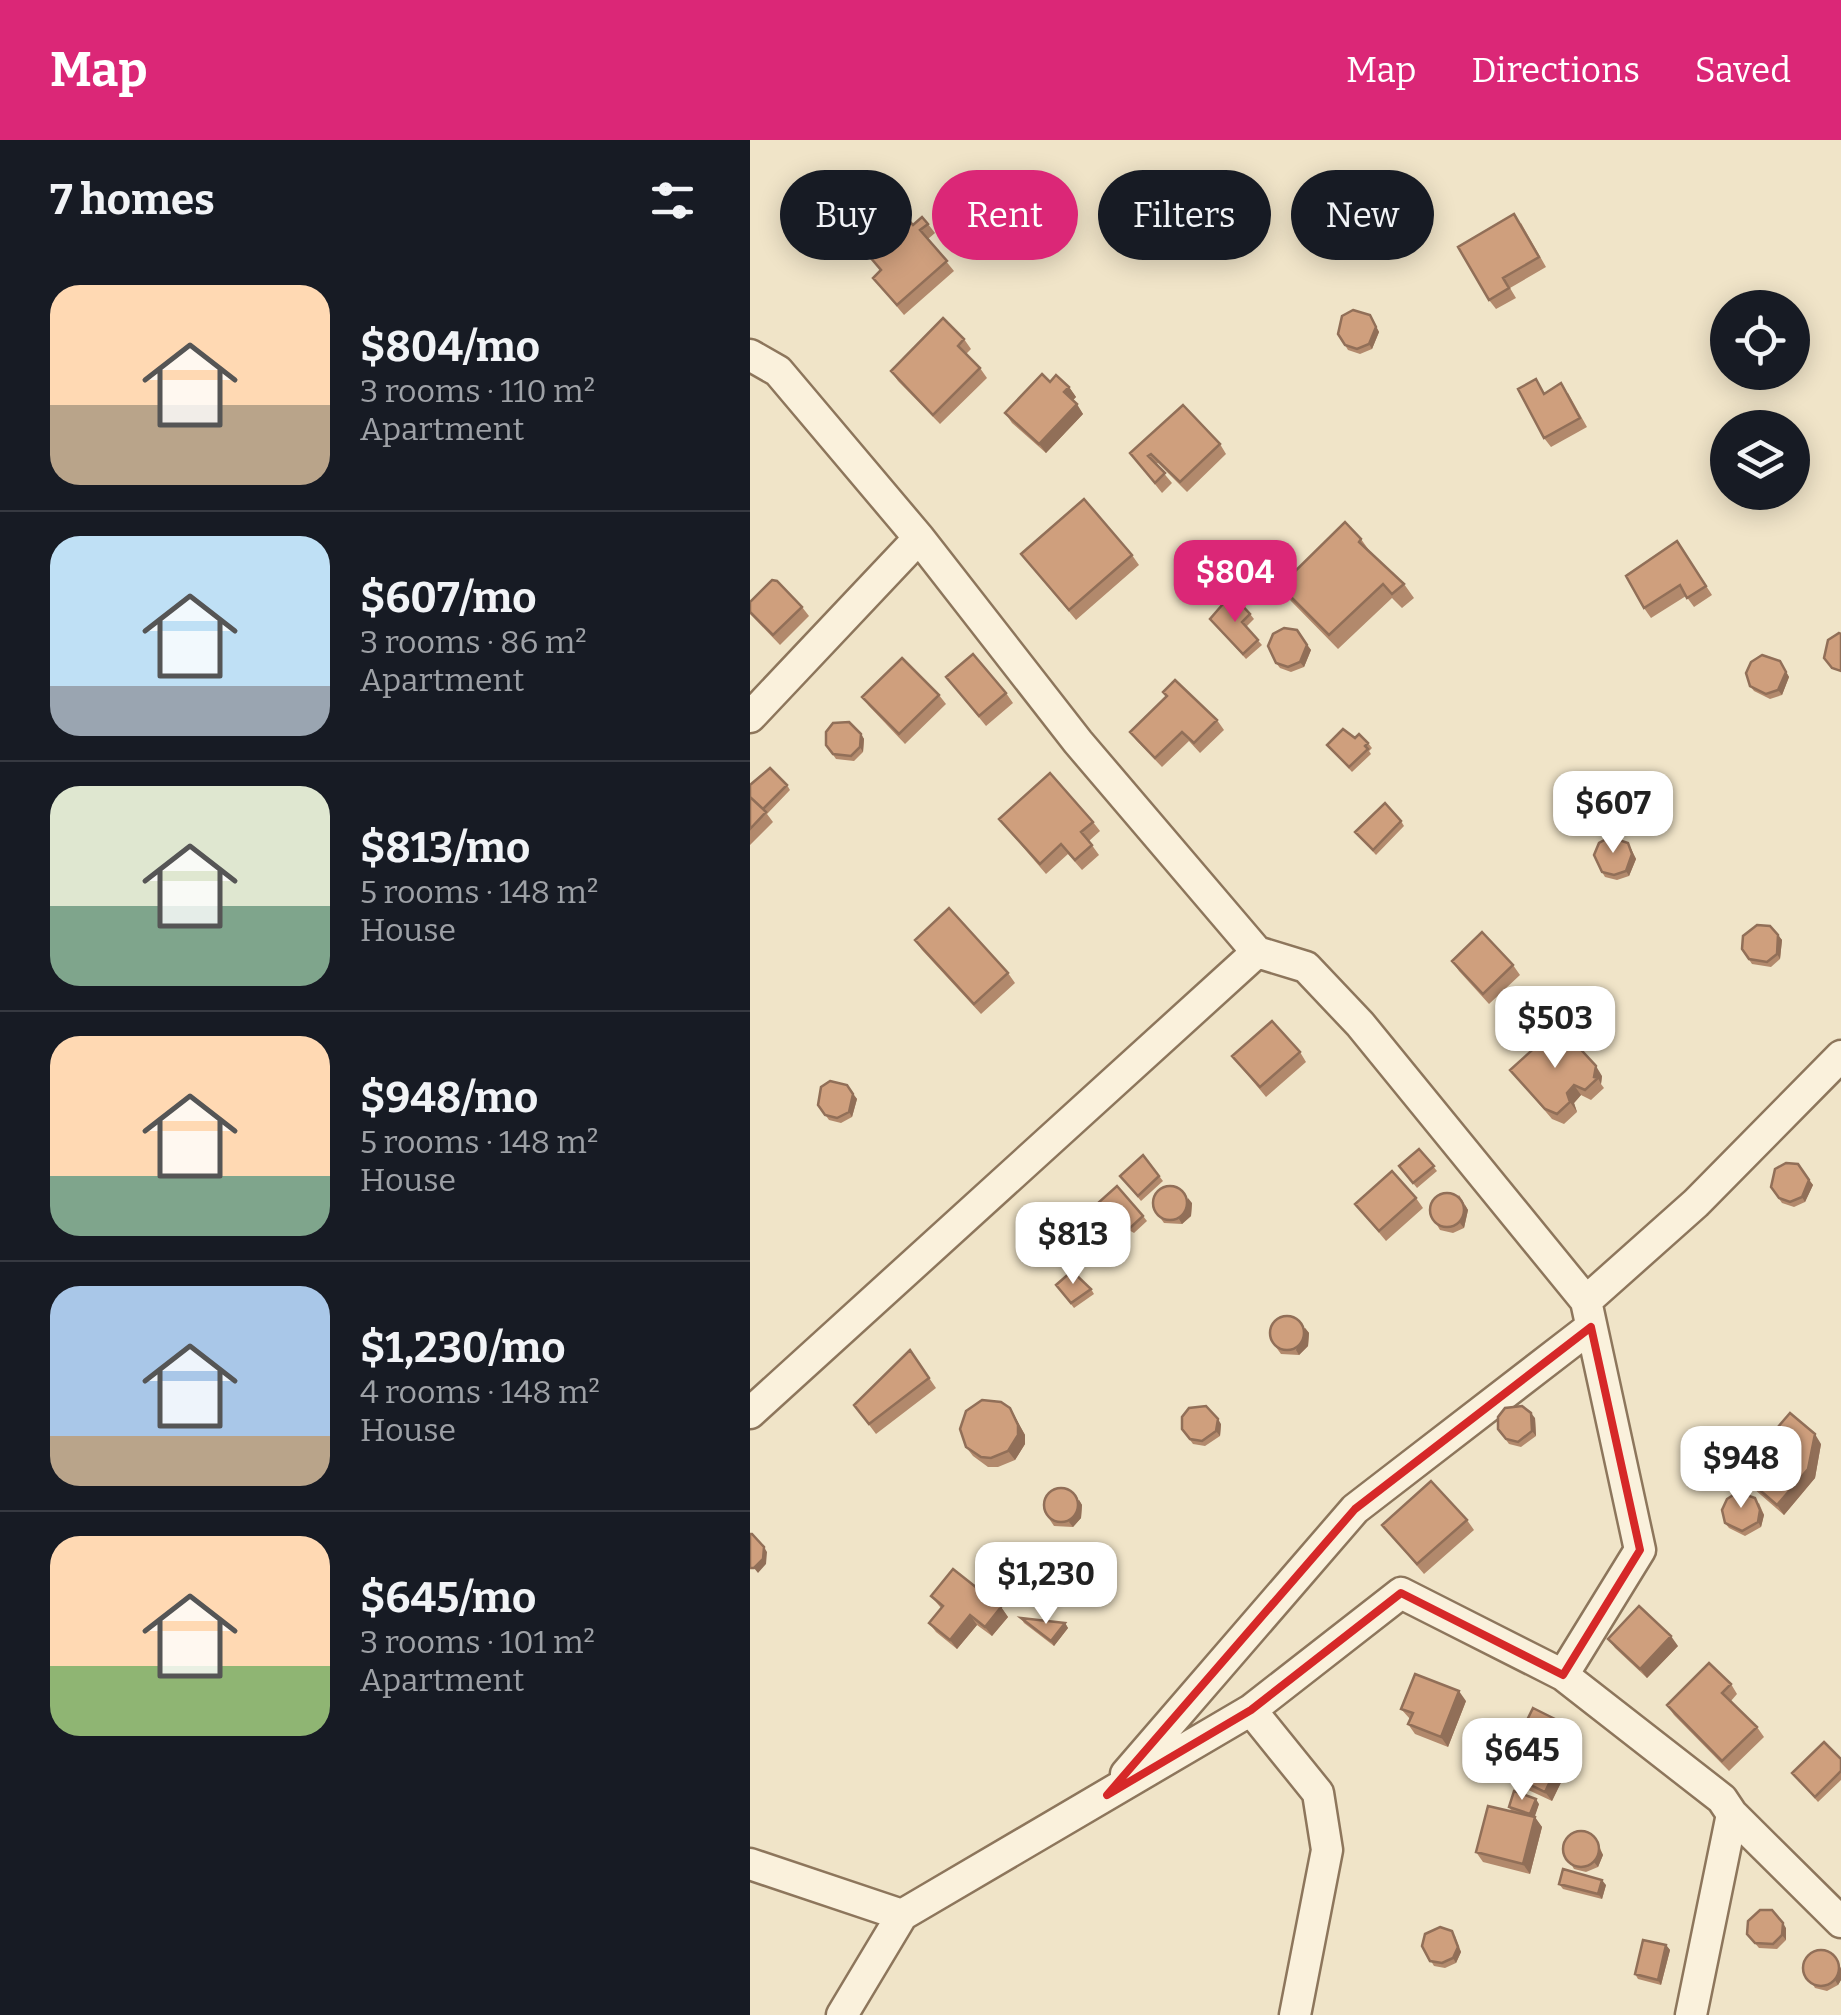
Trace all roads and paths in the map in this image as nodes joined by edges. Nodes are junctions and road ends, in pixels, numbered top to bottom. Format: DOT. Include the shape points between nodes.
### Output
graph roads {
  1 [pos="750,355"];
  2 [pos="919,538"];
  3 [pos="750,717"];
  4 [pos="1257,952"];
  5 [pos="1841,1056"];
  6 [pos="1588,1314"];
  7 [pos="750,1414"];
  8 [pos="1564,1674"];
  9 [pos="1252,1710"];
  10 [pos="1108,1795"];
  11 [pos="1732,1814"];
  12 [pos="750,1864"];
  13 [pos="902,1915"];
  14 [pos="1841,1922"];
  15 [pos="842,2015"];
  16 [pos="1295,2015"];
  17 [pos="1691,2015"];
  1 -- 2 [label="street" via="778,371"];
  2 -- 3 [label="street"];
  2 -- 4 [label="street" via="1078,742"];
  4 -- 6 [label="street" via="1306,967 1360,1024"];
  4 -- 7 [label="street"];
  5 -- 6 [label="street"];
  6 -- 8 [label="street" via="1640,1550"];
  6 -- 10 [label="street" via="1355,1510"];
  8 -- 9 [label="street" via="1401,1592"];
  8 -- 11 [label="street" via="1722,1799"];
  9 -- 10 [label="street"];
  9 -- 16 [label="street" via="1318,1793 1327,1850"];
  10 -- 13 [label="street"];
  11 -- 14 [label="street"];
  11 -- 17 [label="street"];
  12 -- 13 [label="street"];
  13 -- 15 [label="street"];
}
